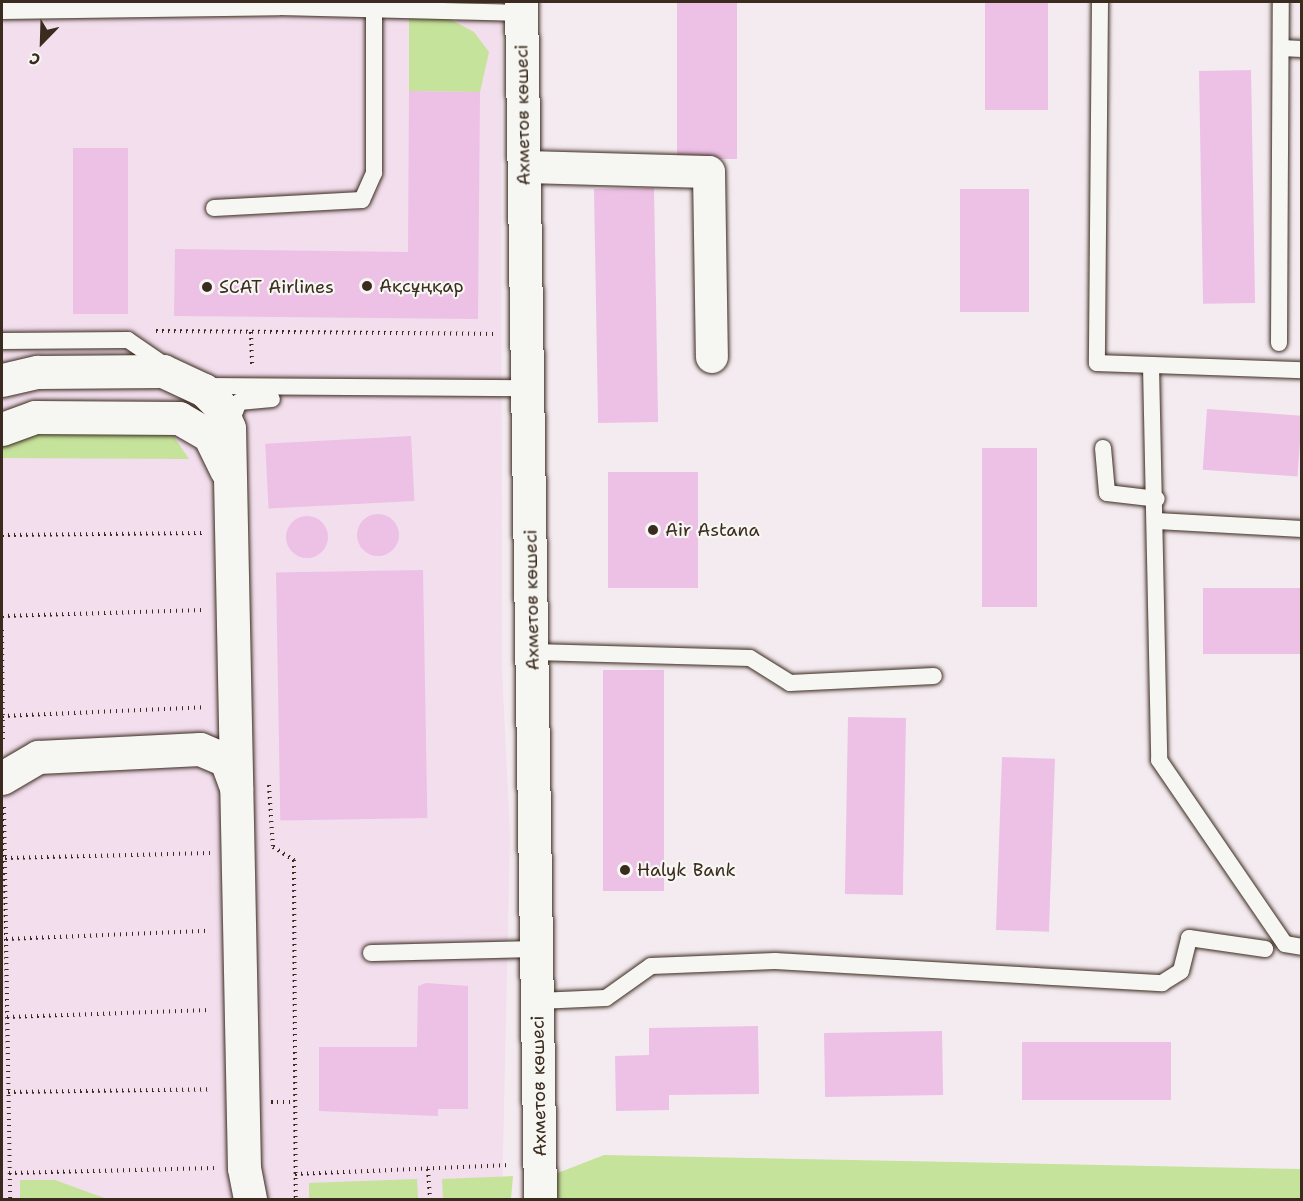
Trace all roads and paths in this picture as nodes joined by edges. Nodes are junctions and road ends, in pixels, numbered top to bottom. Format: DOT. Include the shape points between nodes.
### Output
graph roads {
  1 [pos="1100,2"];
  2 [pos="1281,2"];
  3 [pos="279,4"];
  4 [pos="109,6"];
  5 [pos="521,7"];
  6 [pos="2,11"];
  7 [pos="374,11"];
  8 [pos="1281,48"];
  9 [pos="1302,49"];
  10 [pos="525,167"];
  11 [pos="214,208"];
  12 [pos="505,334"];
  13 [pos="128,340"];
  14 [pos="2,341"];
  15 [pos="1279,343"];
  16 [pos="712,357"];
  17 [pos="1151,366"];
  18 [pos="117,370"];
  19 [pos="1302,370"];
  20 [pos="186,379"];
  21 [pos="2,380"];
  22 [pos="528,392"];
  23 [pos="2,429"];
  24 [pos="231,438"];
  25 [pos="1103,448"];
  26 [pos="1157,499"];
  27 [pos="232,510"];
  28 [pos="1157,521"];
  29 [pos="1302,529"];
  30 [pos="206,532"];
  31 [pos="2,535"];
  32 [pos="208,610"];
  33 [pos="2,615"];
  34 [pos="2,630"];
  35 [pos="534,652"];
  36 [pos="934,676"];
  37 [pos="235,705"];
  38 [pos="2,716"];
  39 [pos="268,776"];
  40 [pos="2,777"];
  41 [pos="237,792"];
  42 [pos="213,853"];
  43 [pos="5,858"];
  44 [pos="215,931"];
  45 [pos="6,939"];
  46 [pos="1302,947"];
  47 [pos="537,949"];
  48 [pos="1265,949"];
  49 [pos="371,953"];
  50 [pos="538,1001"];
  51 [pos="217,1009"];
  52 [pos="7,1017"];
  53 [pos="219,1089"];
  54 [pos="8,1092"];
  55 [pos="515,1165"];
  56 [pos="428,1169"];
  57 [pos="9,1173"];
  58 [pos="295,1174"];
  59 [pos="239,1184"];
  60 [pos="10,1200"];
  61 [pos="296,1200"];
  62 [pos="430,1200"];
  63 [pos="540,1200"];
  1 -- 17 [label="lane" via="1097,363"];
  2 -- 8 [label="lane"];
  3 -- 4 [label="lane"];
  3 -- 7 [label="lane"];
  4 -- 6 [label="lane"];
  5 -- 7 [label="lane"];
  5 -- 10 [label="street, Ахметов көшесі"];
  7 -- 11 [label="lane" via="374,173 362,200"];
  8 -- 9 [label="lane"];
  8 -- 15 [label="lane"];
  10 -- 16 [label="street" via="709,172"];
  10 -- 22 [label="street, Ахметов көшесі"];
  12 -- 13 [label="path" via="148,331"];
  13 -- 14 [label="lane"];
  13 -- 18 [label="lane" via="135,358"];
  13 -- 20 [label="lane"];
  17 -- 19 [label="lane"];
  17 -- 26 [label="lane"];
  18 -- 20 [label="street"];
  18 -- 21 [label="street"];
  20 -- 22 [label="lane" via="215,388"];
  20 -- 24 [label="street" via="220,406"];
  22 -- 24 [label="lane" via="253,399 233,408"];
  22 -- 35 [label="street, Ахметов көшесі"];
  23 -- 27 [label="street" via="19,419 52,416 163,416 191,421 218,445"];
  24 -- 27 [label="street"];
  25 -- 26 [label="lane" via="1107,493"];
  26 -- 28 [label="lane"];
  27 -- 37 [label="street"];
  28 -- 29 [label="lane"];
  28 -- 46 [label="lane" via="1159,760 1285,944"];
  30 -- 31 [label="path"];
  32 -- 33 [label="path"];
  34 -- 38 [label="path"];
  35 -- 36 [label="lane" via="750,658 790,683"];
  35 -- 47 [label="street, Ахметов көшесі"];
  37 -- 38 [label="path"];
  37 -- 41 [label="street"];
  38 -- 40 [label="path"];
  39 -- 58 [label="path" via="273,847 294,860"];
  40 -- 41 [label="street" via="25,761 54,755 200,749 215,752 230,764"];
  40 -- 43 [label="path"];
  41 -- 59 [label="street"];
  42 -- 43 [label="path"];
  43 -- 45 [label="path"];
  44 -- 45 [label="path"];
  45 -- 52 [label="path"];
  47 -- 49 [label="lane"];
  47 -- 50 [label="street, Ахметов көшесі"];
  48 -- 50 [label="lane" via="1189,938 1181,971 1162,983 775,962 651,966 606,998"];
  50 -- 63 [label="street, Ахметов көшесі"];
  51 -- 52 [label="path"];
  52 -- 54 [label="path"];
  53 -- 54 [label="path"];
  54 -- 57 [label="path"];
  55 -- 56 [label="path"];
  56 -- 58 [label="path"];
  56 -- 62 [label="path"];
  57 -- 59 [label="path"];
  57 -- 60 [label="path"];
  58 -- 61 [label="path"];
}
